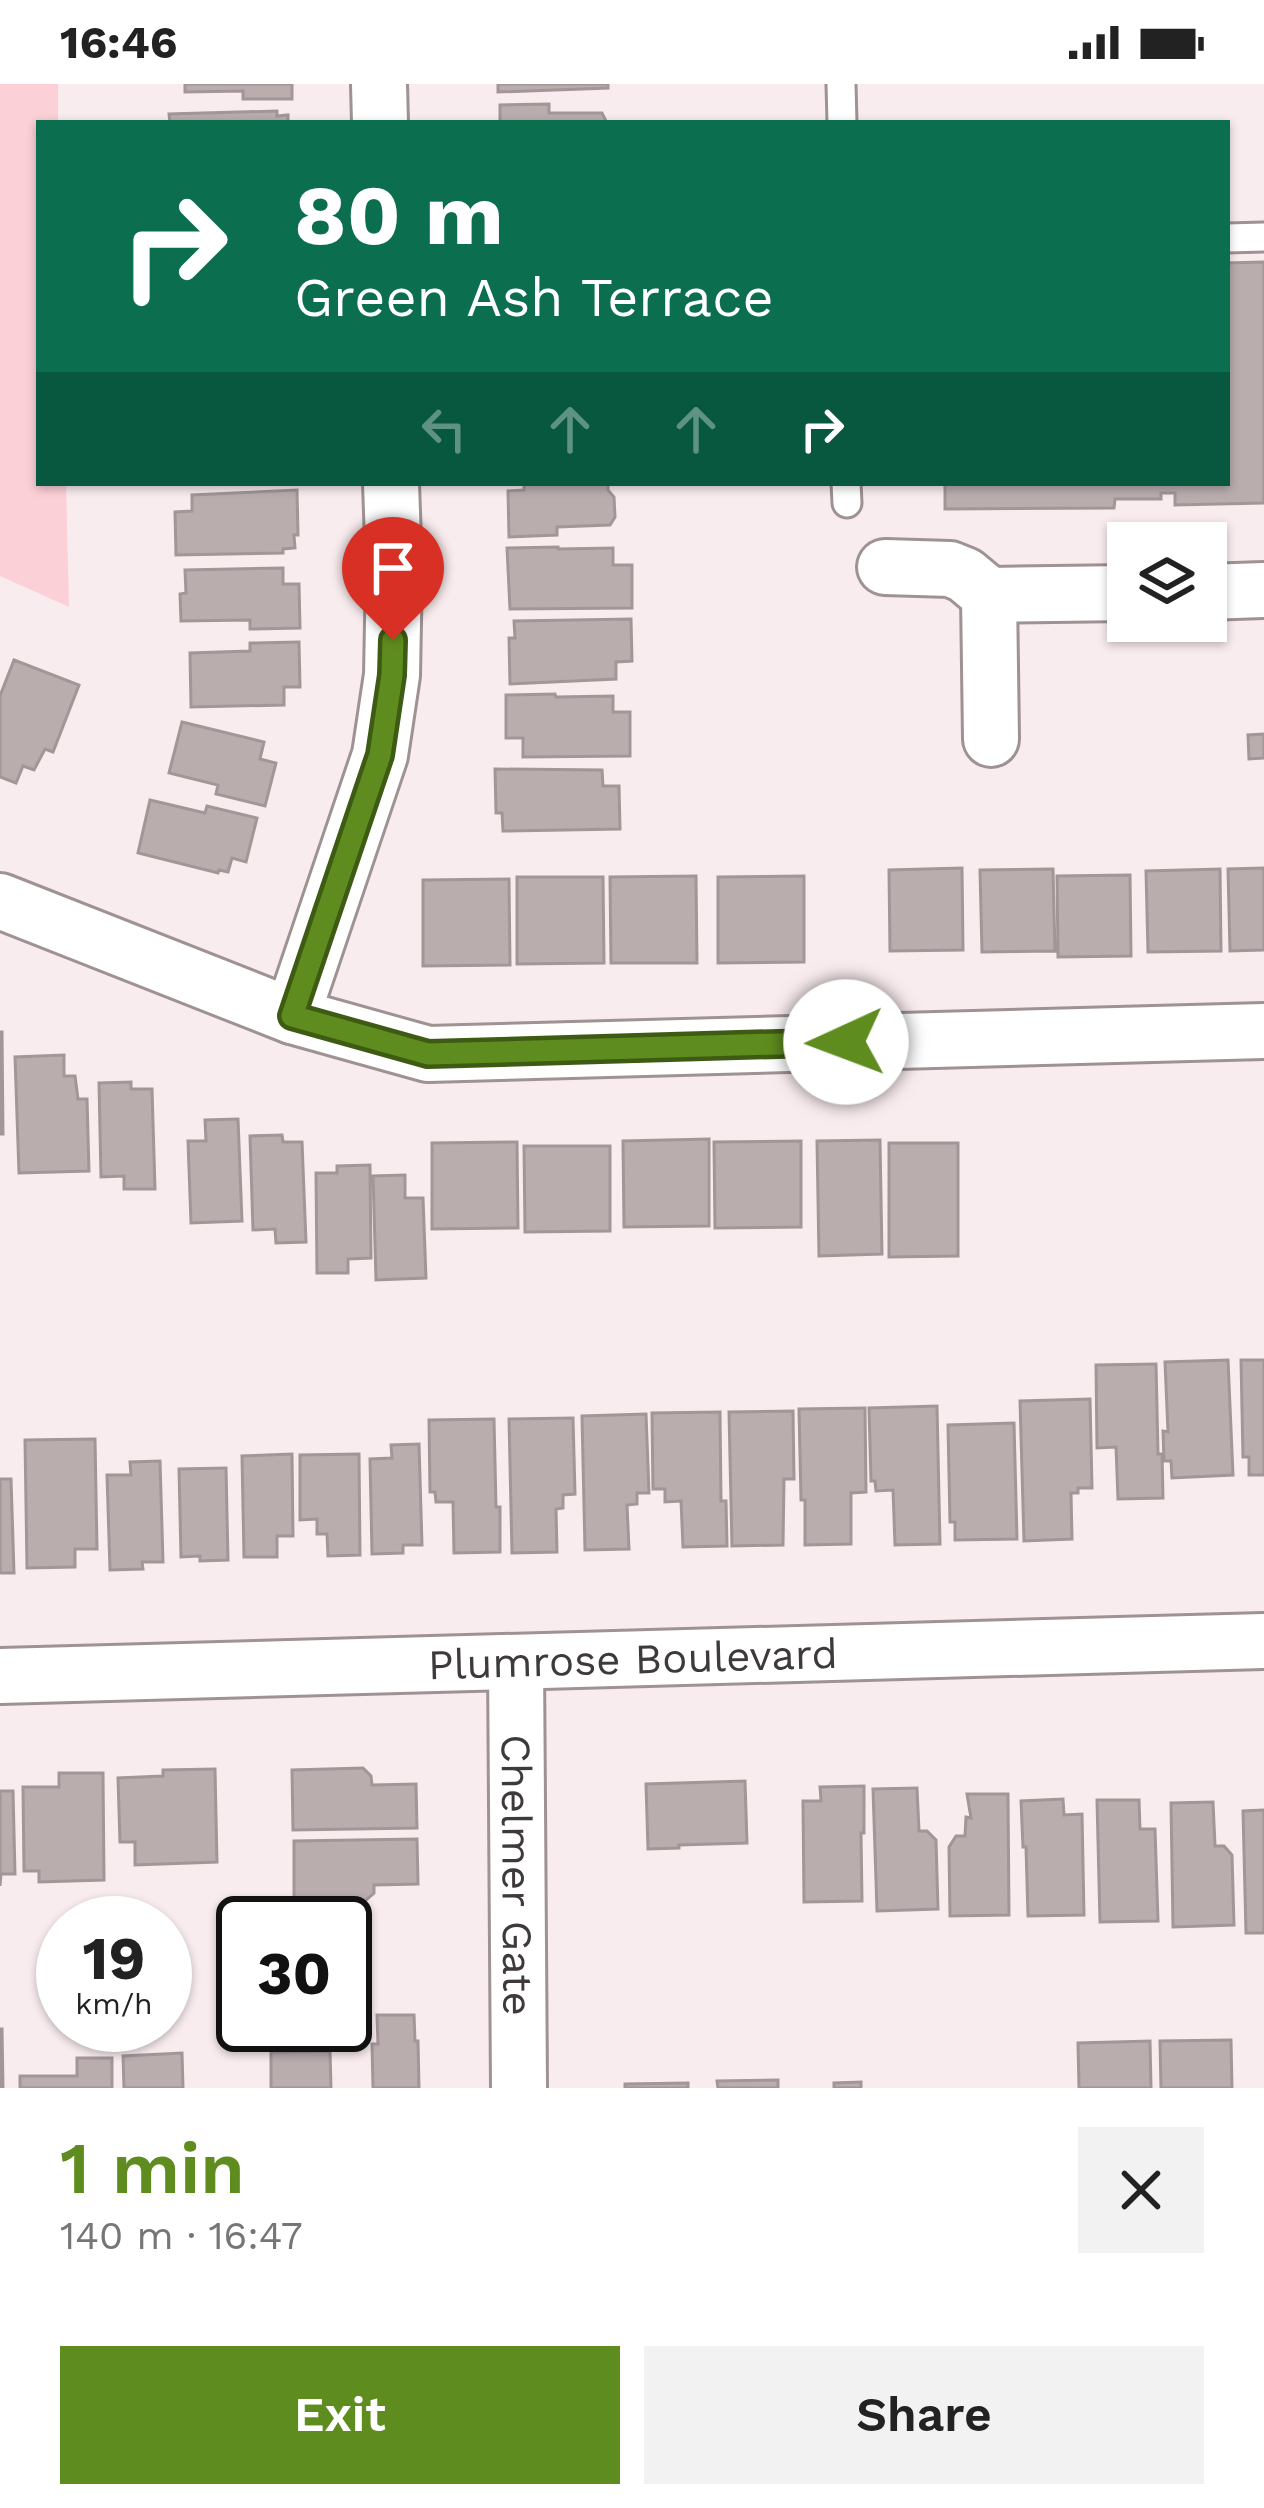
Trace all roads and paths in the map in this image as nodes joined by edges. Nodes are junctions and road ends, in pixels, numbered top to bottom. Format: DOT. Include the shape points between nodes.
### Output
graph roads {
  1 [pos="379,84"];
  2 [pos="841,84"];
  3 [pos="380,120"];
  4 [pos="842,120"];
  5 [pos="1264,237"];
  6 [pos="1230,238"];
  7 [pos="391,486"];
  8 [pos="885,568"];
  9 [pos="1264,590"];
  10 [pos="1227,591"];
  11 [pos="1107,593"];
  12 [pos="989,596"];
  13 [pos="991,739"];
  14 [pos="0,902"];
  15 [pos="292,1016"];
  16 [pos="1264,1031"];
  17 [pos="1264,1641"];
  18 [pos="515,1662"];
  19 [pos="0,1676"];
  20 [pos="519,2088"];
  1 -- 3 [label="street"];
  2 -- 4 [label="lane"];
  5 -- 6 [label="lane"];
  7 -- 15 [label="street" via="392,675 380,755"];
  8 -- 12 [label="street" via="950,569"];
  9 -- 10 [label="street"];
  11 -- 12 [label="street"];
  12 -- 13 [label="street"];
  14 -- 15 [label="street"];
  15 -- 16 [label="street" via="428,1054"];
  17 -- 18 [label="street, Plumrose Boulevard"];
  18 -- 19 [label="street, Plumrose Boulevard"];
  18 -- 20 [label="street, Chelmer Gate"];
}
